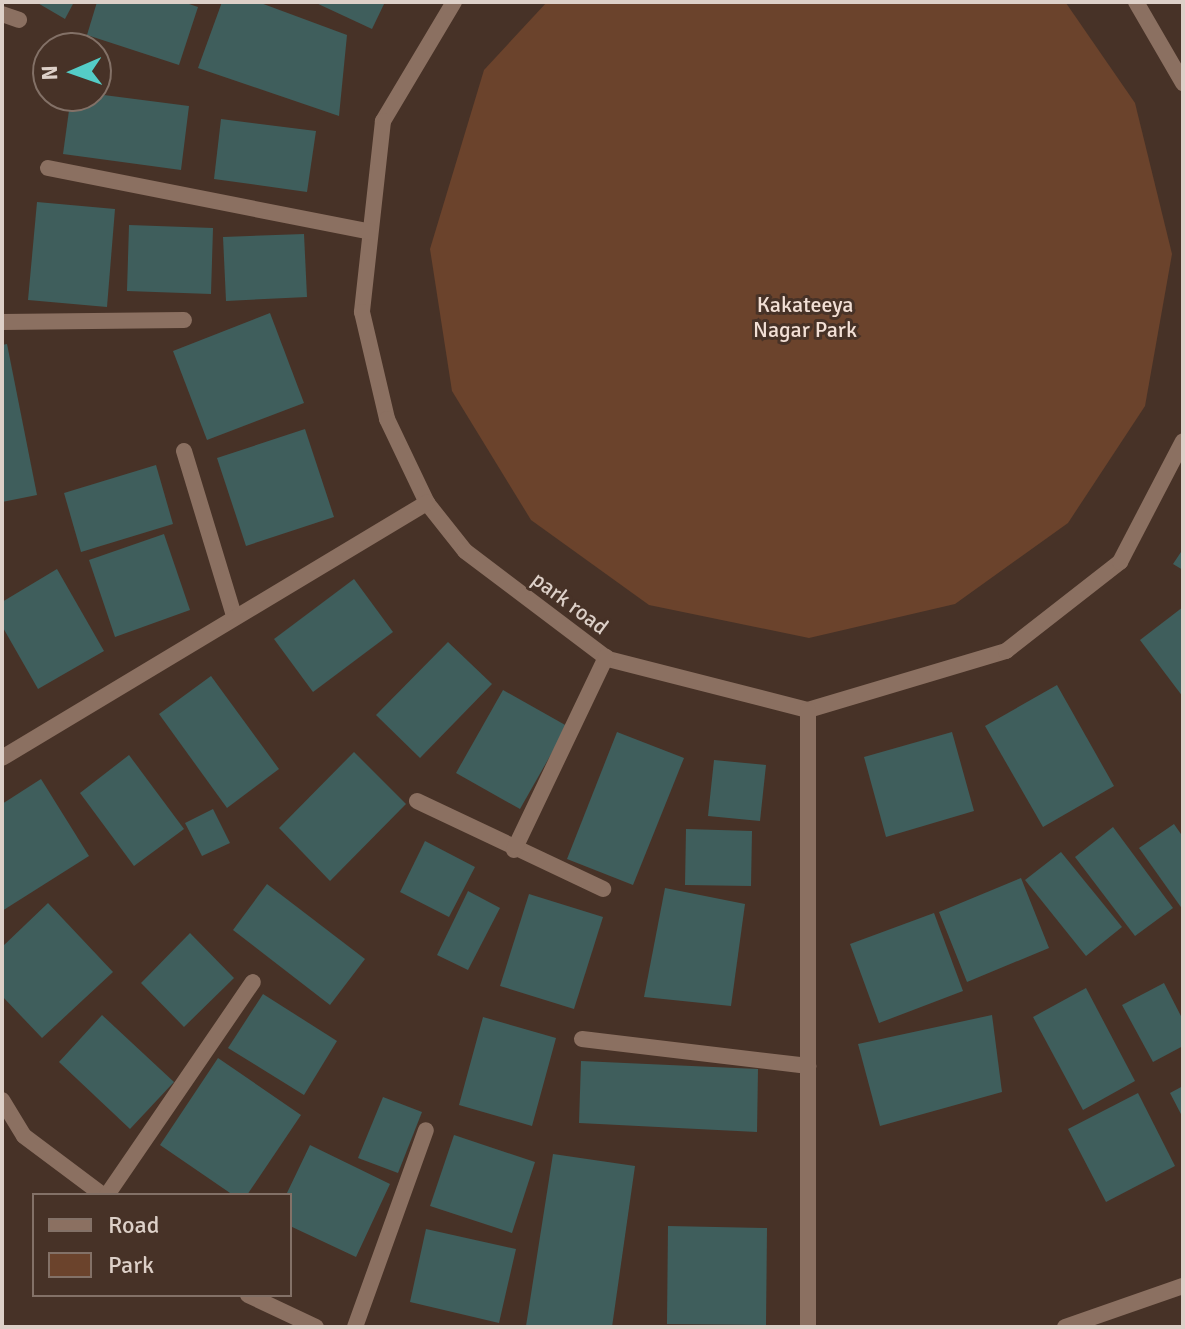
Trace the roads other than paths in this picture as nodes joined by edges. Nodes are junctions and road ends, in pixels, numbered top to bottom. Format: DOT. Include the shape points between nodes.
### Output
graph roads {
  1 [pos="454,2"];
  2 [pos="1136,2"];
  3 [pos="2,14"];
  4 [pos="19,20"];
  5 [pos="1183,83"];
  6 [pos="48,168"];
  7 [pos="370,232"];
  8 [pos="184,320"];
  9 [pos="2,322"];
  10 [pos="1183,441"];
  11 [pos="184,451"];
  12 [pos="427,503"];
  13 [pos="234,616"];
  14 [pos="606,657"];
  15 [pos="808,710"];
  16 [pos="2,758"];
  17 [pos="417,801"];
  18 [pos="514,850"];
  19 [pos="603,889"];
  20 [pos="253,982"];
  21 [pos="582,1039"];
  22 [pos="808,1066"];
  23 [pos="2,1100"];
  24 [pos="2,1122"];
  25 [pos="426,1130"];
  26 [pos="24,1136"];
  27 [pos="102,1193"];
  28 [pos="106,1193"];
  29 [pos="1183,1286"];
  30 [pos="252,1297"];
  31 [pos="316,1327"];
  32 [pos="355,1327"];
  33 [pos="808,1327"];
  34 [pos="1065,1327"];
  1 -- 7 [label="street, park road" via="383,121"];
  2 -- 5 [label="street"];
  3 -- 4 [label="street"];
  6 -- 7 [label="street"];
  7 -- 12 [label="street, park road" via="362,312 387,419"];
  8 -- 9 [label="street"];
  10 -- 15 [label="street" via="1120,562 1006,651"];
  11 -- 13 [label="street"];
  12 -- 13 [label="street"];
  12 -- 14 [label="street, park road" via="465,551"];
  13 -- 16 [label="street"];
  14 -- 15 [label="street, park road"];
  14 -- 18 [label="street"];
  15 -- 22 [label="street"];
  17 -- 18 [label="street"];
  18 -- 19 [label="street"];
  20 -- 28 [label="street"];
  21 -- 22 [label="street"];
  22 -- 33 [label="street"];
  23 -- 26 [label="street"];
  24 -- 26 [label="street"];
  25 -- 32 [label="street"];
  26 -- 27 [label="street"];
  29 -- 34 [label="street"];
  30 -- 31 [label="street"];
}
